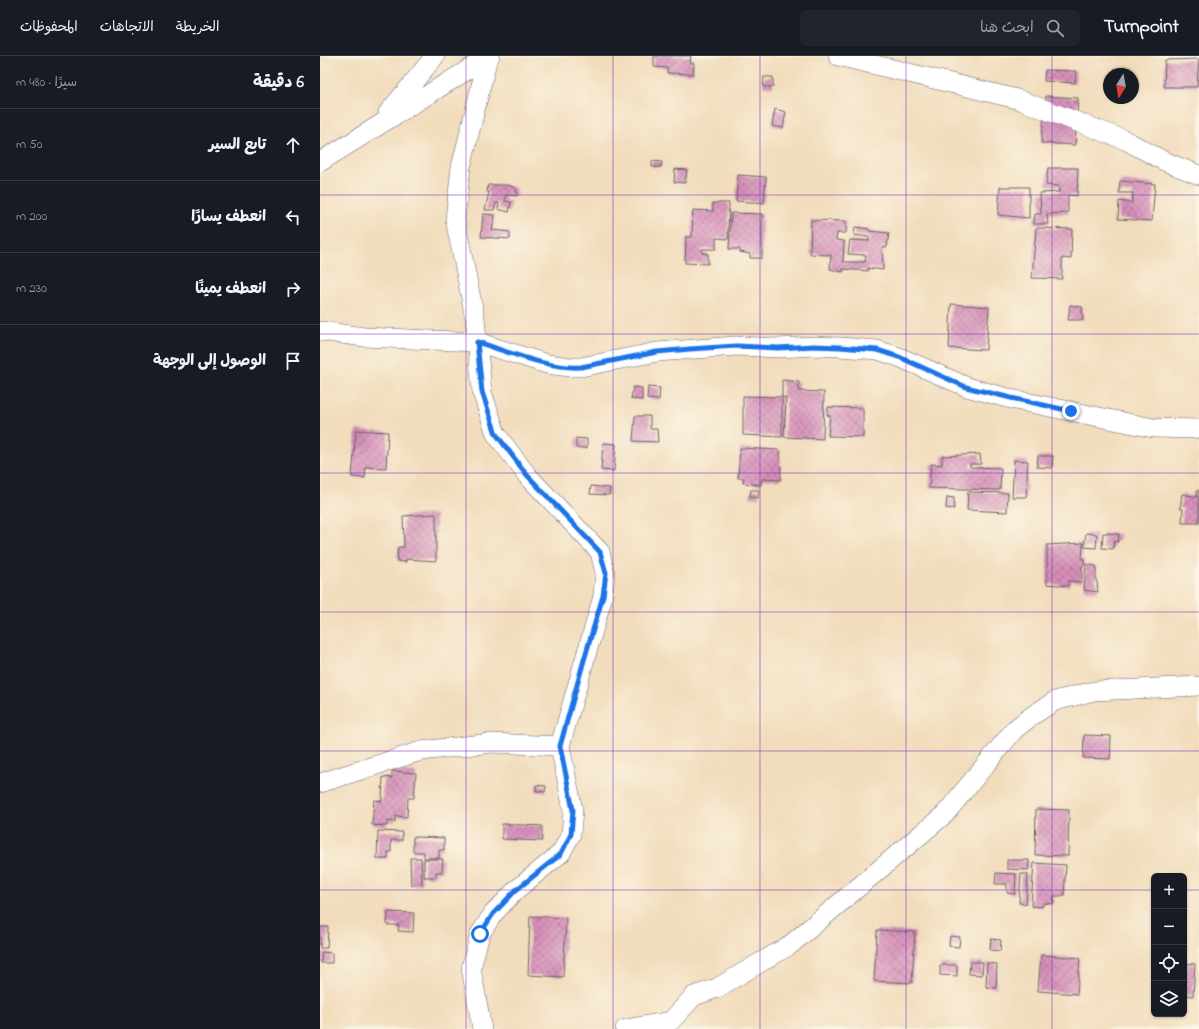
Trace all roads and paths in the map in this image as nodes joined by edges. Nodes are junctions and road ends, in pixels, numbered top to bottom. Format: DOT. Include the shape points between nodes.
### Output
graph roads {
  1 [pos="436,56"];
  2 [pos="489,56"];
  3 [pos="838,56"];
  4 [pos="376,127"];
  5 [pos="320,162"];
  6 [pos="1199,175"];
  7 [pos="320,331"];
  8 [pos="477,342"];
  9 [pos="1199,429"];
  10 [pos="1199,686"];
  11 [pos="560,746"];
  12 [pos="320,783"];
  13 [pos="482,1029"];
  14 [pos="625,1029"];
  1 -- 4 [label="street"];
  2 -- 4 [label="street"];
  2 -- 8 [label="street" via="461,167 455,219 475,318"];
  3 -- 6 [label="street" via="1017,99 1125,140 1164,161"];
  4 -- 5 [label="street"];
  7 -- 8 [label="street" via="364,337"];
  8 -- 9 [label="street" via="547,364 570,367 657,352 736,346 814,346 877,350 966,387 1152,428"];
  8 -- 11 [label="street" via="482,392 496,434 527,475 600,552 606,573 603,596"];
  10 -- 14 [label="street" via="1094,691 1055,702 1038,711 1015,729 945,814 790,945 717,988 694,996 671,1021"];
  11 -- 12 [label="street" via="491,743 422,751"];
  11 -- 13 [label="street" via="573,810 571,834 561,854 516,890 493,914 480,934 471,968"];
}
